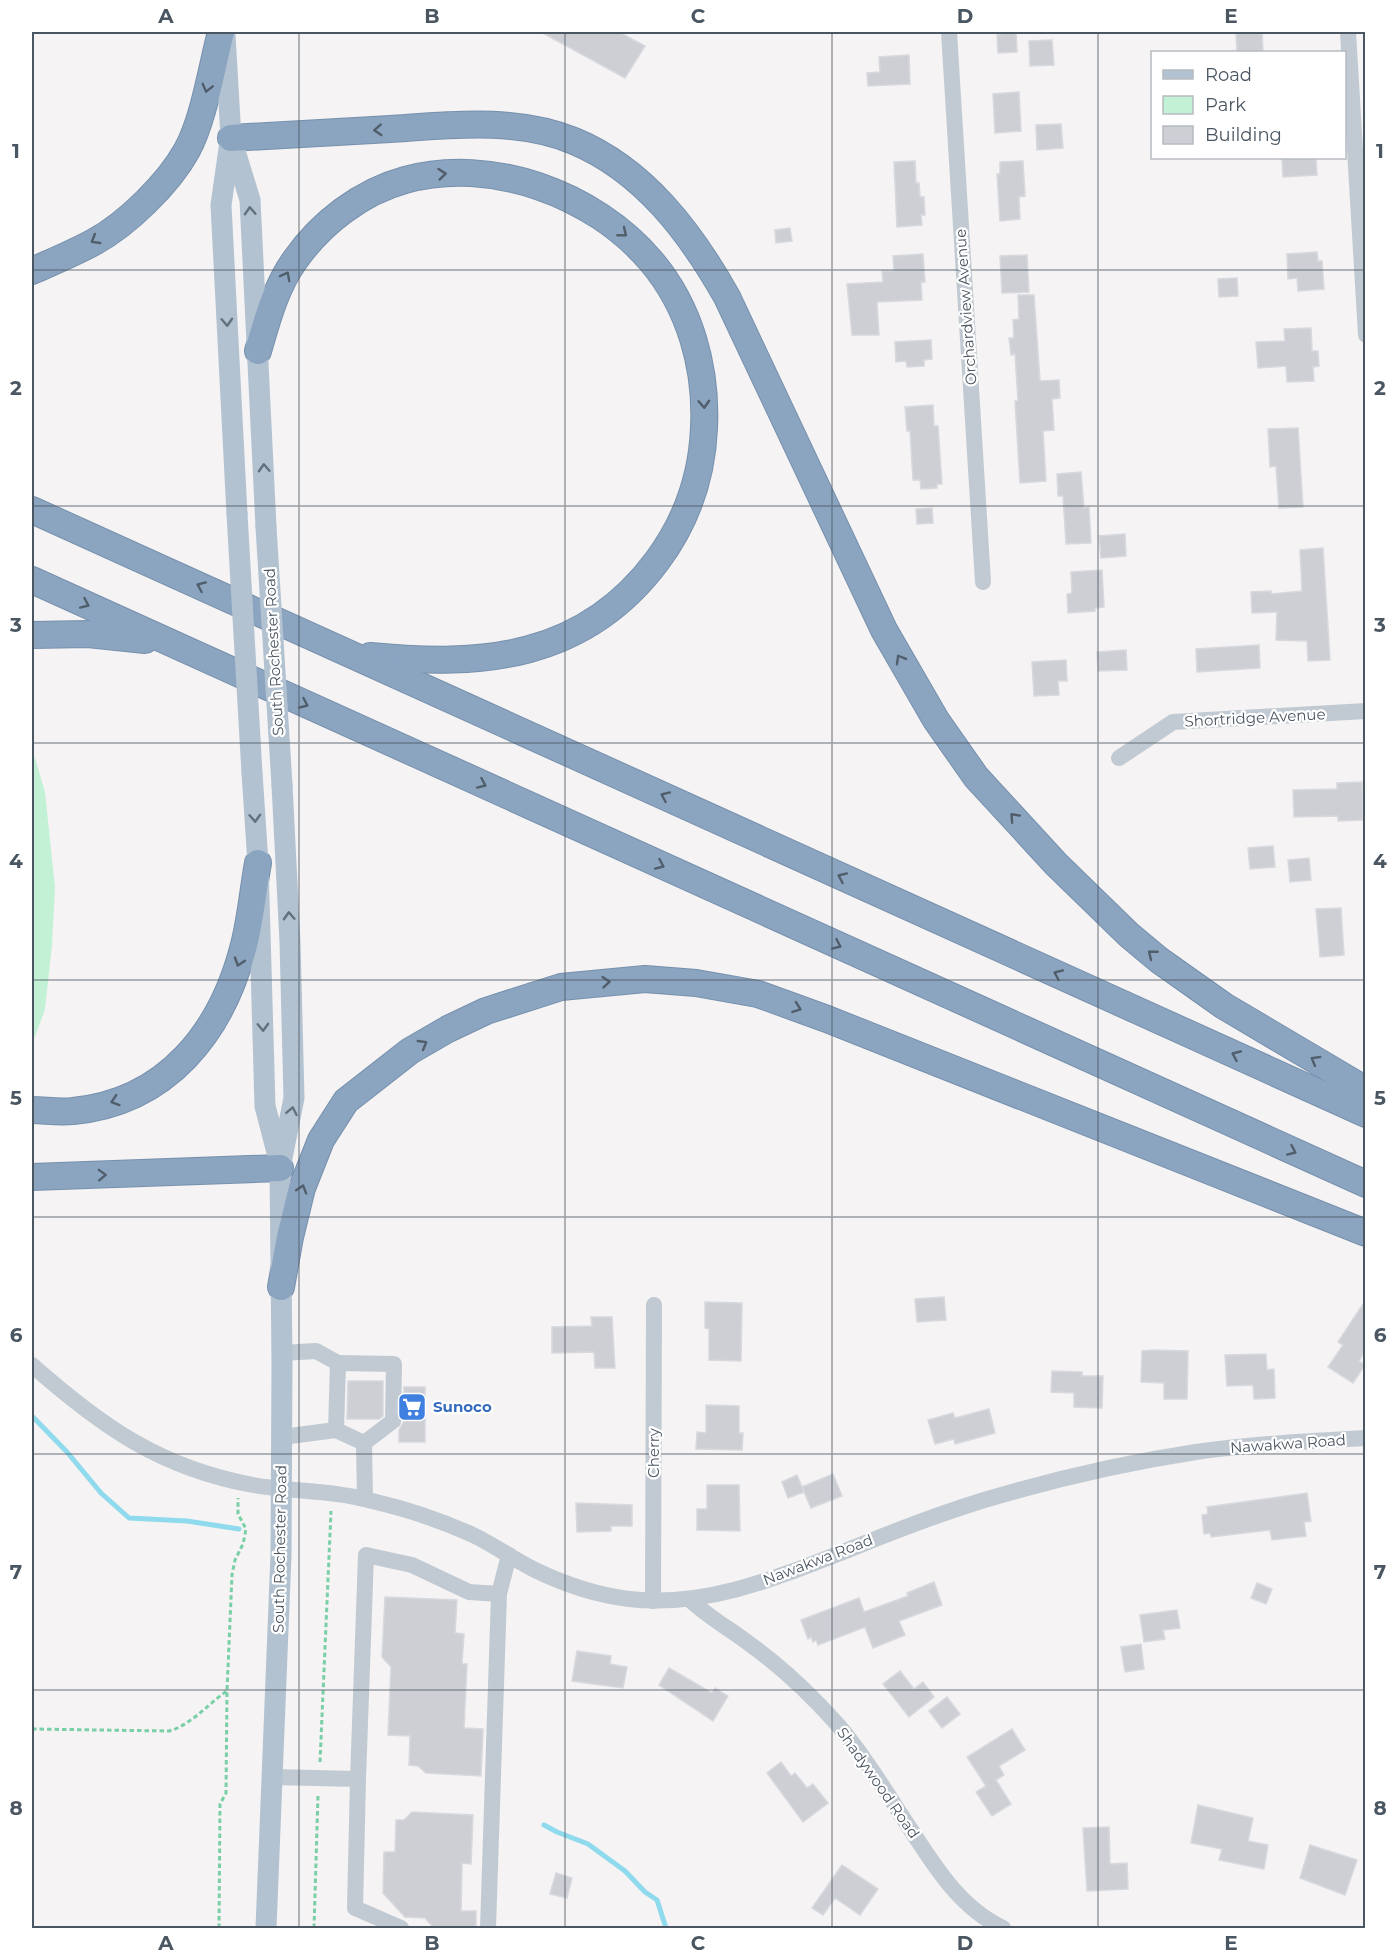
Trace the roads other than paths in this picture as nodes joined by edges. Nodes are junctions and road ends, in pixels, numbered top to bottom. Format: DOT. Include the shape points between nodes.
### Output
graph roads {
  1 [pos="223,32"];
  2 [pos="949,32"];
  3 [pos="1348,32"];
  4 [pos="231,138"];
  5 [pos="32,271"];
  6 [pos="1365,335"];
  7 [pos="258,351"];
  8 [pos="32,510"];
  9 [pos="32,580"];
  10 [pos="983,582"];
  11 [pos="32,635"];
  12 [pos="175,645"];
  13 [pos="350,654"];
  14 [pos="1365,711"];
  15 [pos="1119,758"];
  16 [pos="258,863"];
  17 [pos="1365,1090"];
  18 [pos="32,1110"];
  19 [pos="1365,1114"];
  20 [pos="280,1168"];
  21 [pos="32,1177"];
  22 [pos="1365,1184"];
  23 [pos="1365,1233"];
  24 [pos="281,1287"];
  25 [pos="654,1305"];
  26 [pos="282,1353"];
  27 [pos="338,1364"];
  28 [pos="32,1365"];
  29 [pos="336,1430"];
  30 [pos="282,1437"];
  31 [pos="1365,1438"];
  32 [pos="364,1443"];
  33 [pos="282,1489"];
  34 [pos="365,1499"];
  35 [pos="509,1555"];
  36 [pos="499,1594"];
  37 [pos="688,1599"];
  38 [pos="653,1601"];
  39 [pos="272,1777"];
  40 [pos="358,1779"];
  41 [pos="266,1929"];
  42 [pos="401,1929"];
  43 [pos="489,1929"];
  44 [pos="1003,1929"];
  1 -- 4 [label="main road, South Rochester Road"];
  1 -- 5 [label="highway, one-way" via="187,149 164,183 95,242"];
  2 -- 10 [label="street, Orchardview Avenue"];
  3 -- 6 [label="street"];
  7 -- 4 [label="main road, South Rochester Road, one-way" via="249,200"];
  4 -- 16 [label="main road, South Rochester Road, one-way, bridge" via="221,205"];
  17 -- 4 [label="highway, one-way" via="1224,1006 1151,954 1056,864 976,777 936,720 884,630 727,297 674,218 648,189 614,162 574,140 536,130 457,125"];
  7 -- 13 [label="highway, one-way" via="274,299 294,261 327,223 362,198 394,184 447,173 497,174 551,191 590,210 624,233 652,262 675,295 693,336 703,373 703,452 690,503 671,542 635,588 586,625 551,642 507,655 446,661"];
  20 -- 7 [label="main road, South Rochester Road, one-way, bridge" via="294,1098 290,942"];
  13 -- 8 [label="highway, one-way"];
  9 -- 12 [label="highway, one-way"];
  11 -- 12 [label="highway" via="88,634"];
  12 -- 22 [label="highway, one-way"];
  19 -- 13 [label="highway, one-way"];
  14 -- 15 [label="street, Shortridge Avenue" via="1173,723"];
  16 -- 18 [label="highway, one-way" via="244,944 230,990 212,1026 185,1060 153,1085 117,1102 72,1111"];
  16 -- 20 [label="main road, South Rochester Road, one-way" via="265,1106"];
  21 -- 20 [label="highway, one-way"];
  20 -- 24 [label="main road, South Rochester Road"];
  24 -- 23 [label="highway, one-way" via="302,1188 321,1140 346,1101 410,1051 486,1011 561,987 645,979 758,994"];
  24 -- 26 [label="main road, South Rochester Road"];
  25 -- 38 [label="street, Cherry"];
  26 -- 27 [label="street" via="316,1351"];
  26 -- 30 [label="main road, South Rochester Road"];
  27 -- 29 [label="street"];
  27 -- 32 [label="street" via="394,1364 393,1421"];
  28 -- 33 [label="street, Nawakwa Road" via="91,1415 144,1448 237,1482"];
  29 -- 30 [label="street"];
  29 -- 32 [label="street"];
  30 -- 33 [label="main road, South Rochester Road"];
  31 -- 37 [label="street, Nawakwa Road" via="1195,1452 1059,1480 932,1518 790,1574"];
  32 -- 34 [label="street"];
  33 -- 34 [label="street, Nawakwa Road"];
  33 -- 39 [label="main road, South Rochester Road"];
  34 -- 35 [label="street, Nawakwa Road" via="440,1521"];
  35 -- 36 [label="street"];
  35 -- 38 [label="street, Nawakwa Road" via="573,1586"];
  36 -- 40 [label="street" via="469,1592 412,1565 366,1555"];
  36 -- 43 [label="street"];
  37 -- 38 [label="street, Nawakwa Road"];
  37 -- 44 [label="street, Shadywood Road" via="778,1666 815,1701 861,1755 941,1875 977,1912"];
  39 -- 40 [label="street"];
  39 -- 41 [label="main road, South Rochester Road"];
  40 -- 42 [label="street" via="354,1908"];
}
